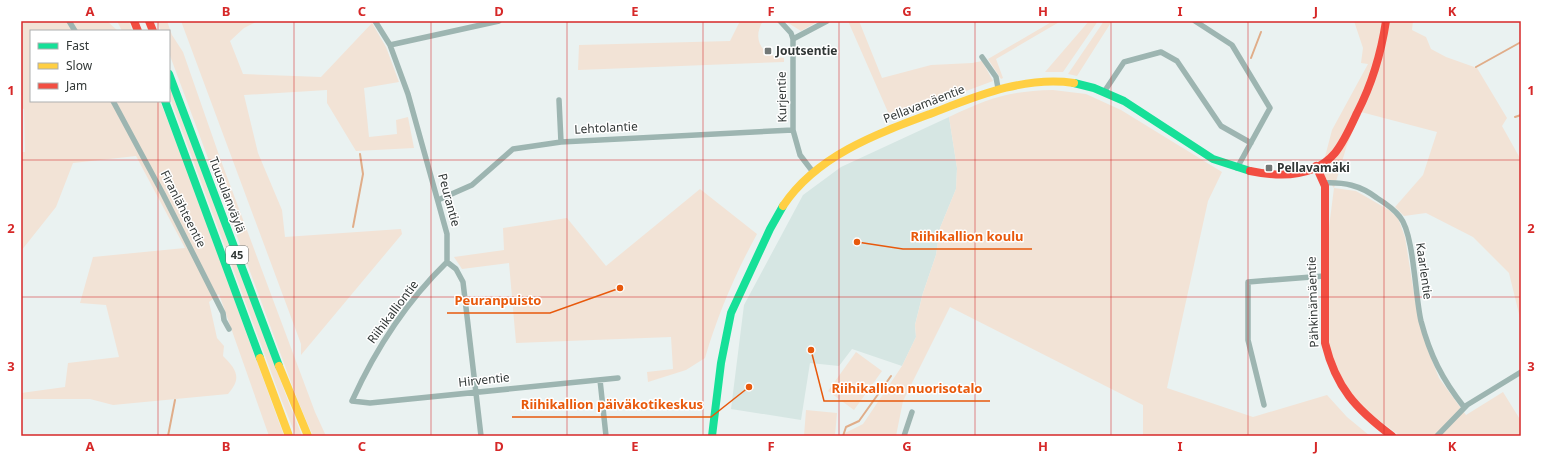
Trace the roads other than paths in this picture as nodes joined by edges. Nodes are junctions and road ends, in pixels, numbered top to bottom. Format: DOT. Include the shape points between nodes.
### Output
graph roads {
  1 [pos="70,21"];
  2 [pos="375,21"];
  3 [pos="499,21"];
  4 [pos="780,21"];
  5 [pos="827,21"];
  6 [pos="1195,21"];
  7 [pos="1386,21"];
  8 [pos="74,30"];
  9 [pos="793,39"];
  10 [pos="390,45"];
  11 [pos="982,57"];
  12 [pos="170,77"];
  13 [pos="998,88"];
  14 [pos="1104,92"];
  15 [pos="559,100"];
  16 [pos="114,102"];
  17 [pos="165,102"];
  18 [pos="793,130"];
  19 [pos="561,142"];
  20 [pos="1251,143"];
  21 [pos="1316,166"];
  22 [pos="1237,168"];
  23 [pos="813,172"];
  24 [pos="1323,183"];
  25 [pos="438,200"];
  26 [pos="447,262"];
  27 [pos="1324,276"];
  28 [pos="228,329"];
  29 [pos="1521,372"];
  30 [pos="618,378"];
  31 [pos="600,380"];
  32 [pos="476,392"];
  33 [pos="352,401"];
  34 [pos="1264,405"];
  35 [pos="1464,407"];
  36 [pos="912,412"];
  37 [pos="290,436"];
  38 [pos="308,436"];
  39 [pos="481,436"];
  40 [pos="606,436"];
  41 [pos="712,436"];
  42 [pos="904,436"];
  43 [pos="1392,436"];
  44 [pos="1438,436"];
  1 -- 8 [label="street"];
  2 -- 10 [label="street, Peurantie"];
  3 -- 10 [label="street"];
  4 -- 9 [label="street"];
  5 -- 9 [label="street"];
  6 -- 20 [label="street" via="1232,45 1270,108"];
  7 -- 21 [label="street, Pellavamäentie" via="1376,74 1368,93 1335,153"];
  9 -- 18 [label="street, Kurjentie"];
  10 -- 25 [label="street, Peurantie" via="408,94"];
  11 -- 13 [label="street" via="996,77"];
  12 -- 38 [label="street, Tuusulanväylä / 45" via="279,367"];
  13 -- 14 [label="street, Pellavamäentie" via="1032,81 1049,81 1070,83"];
  13 -- 23 [label="street, Pellavamäentie" via="887,130 851,148"];
  14 -- 20 [label="street" via="1124,62 1162,52 1178,61 1221,126"];
  14 -- 22 [label="street, Pellavamäentie" via="1213,159"];
  15 -- 19 [label="street"];
  16 -- 28 [label="street, Firanlähteentie" via="163,194 223,313"];
  17 -- 37 [label="street, 45"];
  18 -- 19 [label="street, Lehtolantie"];
  18 -- 23 [label="street, Kurjentie" via="800,154"];
  19 -- 25 [label="street, Lehtolantie" via="513,149 472,185"];
  20 -- 22 [label="street"];
  21 -- 22 [label="street, Pellavamäentie" via="1291,175"];
  21 -- 24 [label="street, Pähkinämäentie"];
  23 -- 41 [label="street, Pellavamäentie" via="799,186 776,220 733,308 724,347"];
  24 -- 27 [label="street, Pähkinämäentie"];
  24 -- 35 [label="street, Kaarlentie" via="1342,182 1363,189 1394,210 1403,221 1410,246 1418,303 1432,354 1440,373"];
  25 -- 26 [label="street, Peurantie" via="447,234"];
  26 -- 32 [label="street" via="456,269 463,282"];
  26 -- 33 [label="street, Riihikalliontie" via="389,330 372,358"];
  27 -- 34 [label="street" via="1248,282 1248,340"];
  27 -- 43 [label="street, Pähkinämäentie" via="1325,343 1329,364 1356,408"];
  29 -- 35 [label="street"];
  30 -- 31 [label="street, Hirventie"];
  31 -- 32 [label="street, Hirventie"];
  31 -- 40 [label="street"];
  32 -- 33 [label="street, Hirventie" via="370,403"];
  32 -- 39 [label="street"];
  35 -- 44 [label="street"];
  36 -- 42 [label="street"];
}
